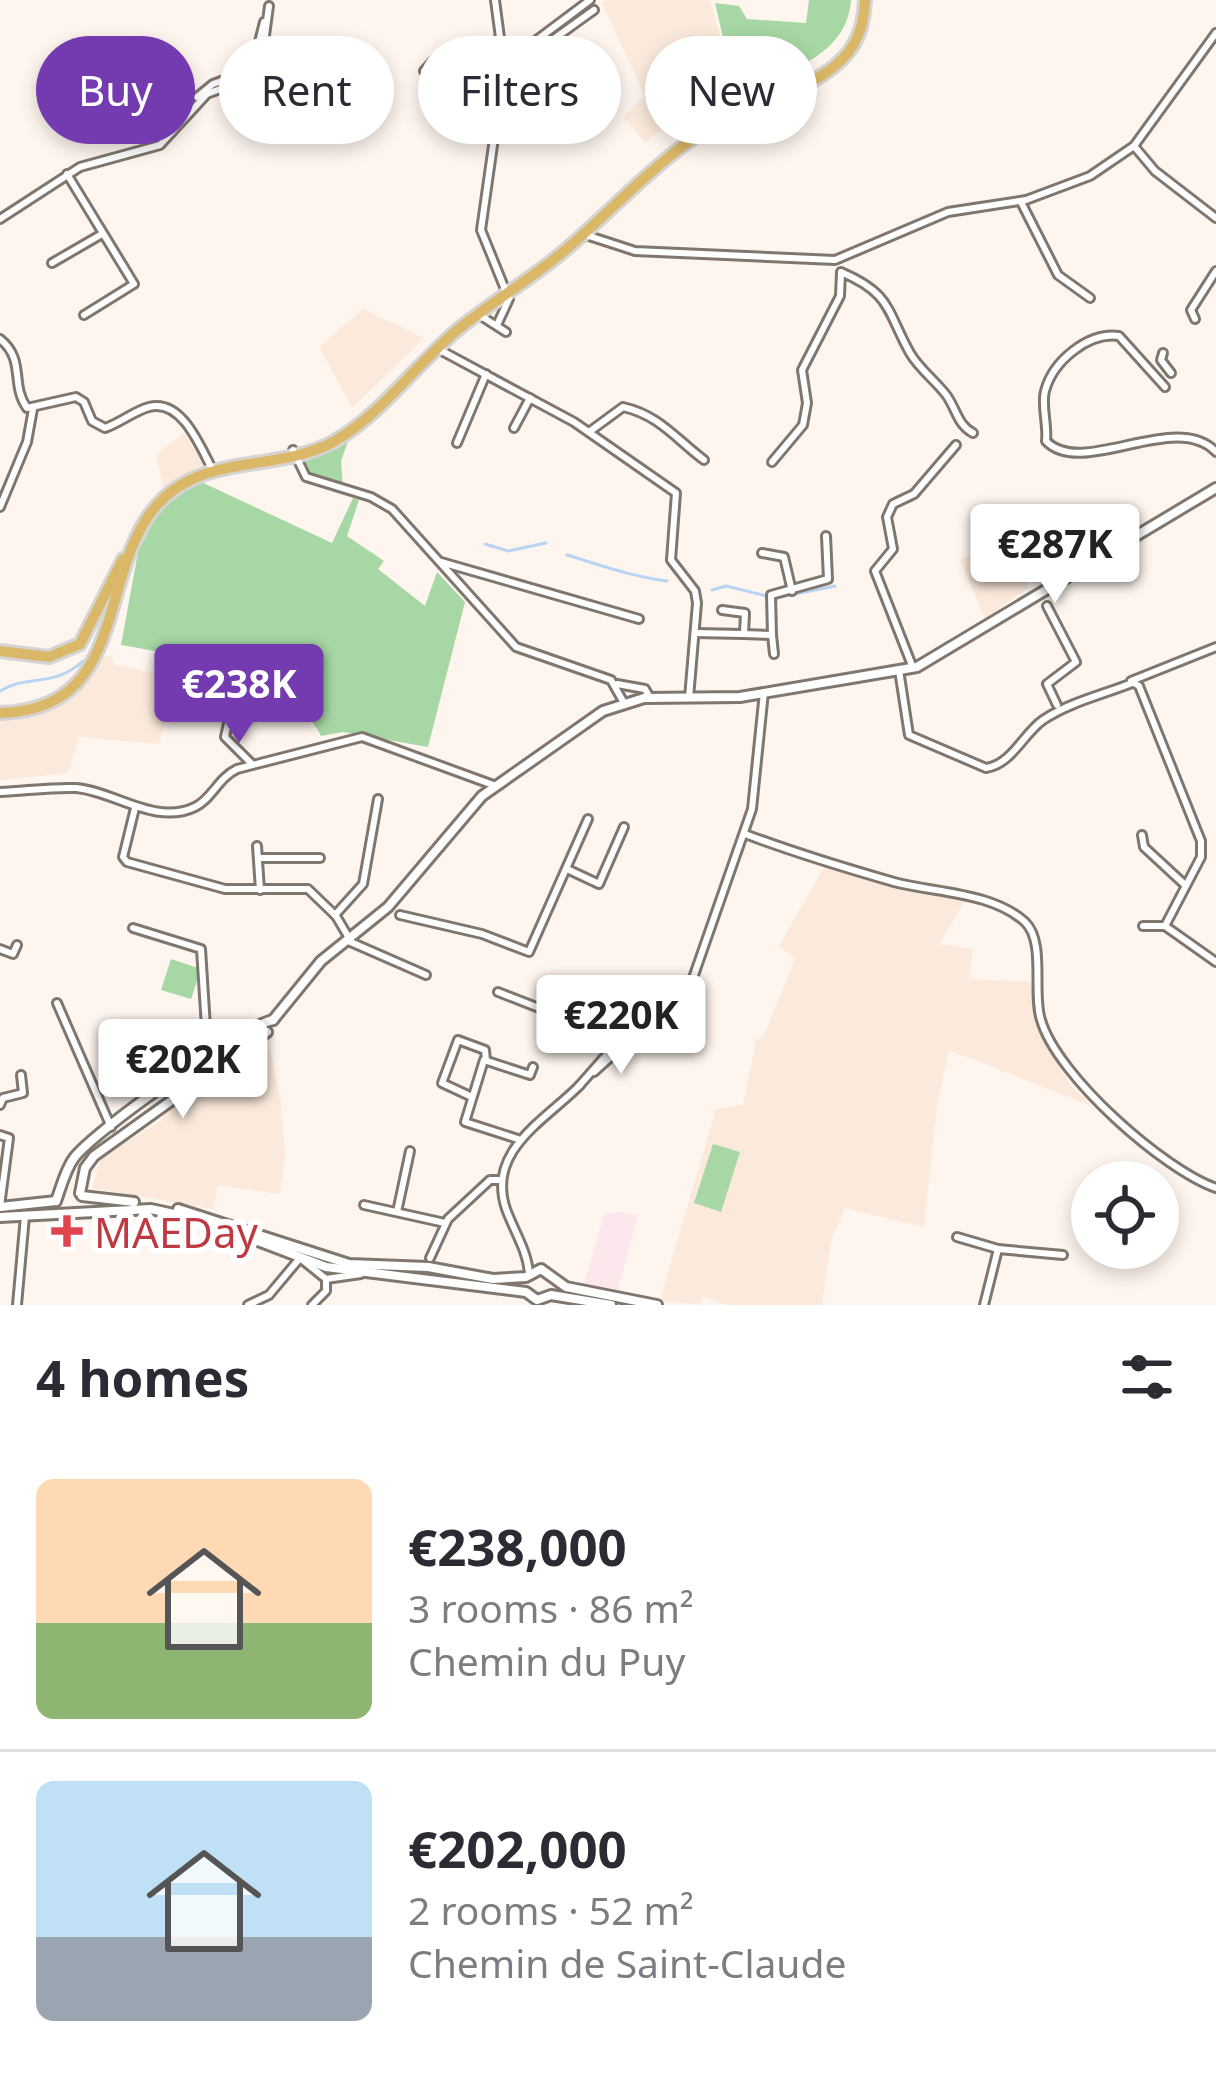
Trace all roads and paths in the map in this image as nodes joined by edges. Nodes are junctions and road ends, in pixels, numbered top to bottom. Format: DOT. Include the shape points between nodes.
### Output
graph roads {
  1 [pos="495,0"];
  2 [pos="590,0"];
  3 [pos="866,0"];
  4 [pos="270,3"];
  5 [pos="594,10"];
  6 [pos="1216,32"];
  7 [pos="500,36"];
  8 [pos="542,36"];
  9 [pos="558,36"];
  10 [pos="492,144"];
  11 [pos="1134,146"];
  12 [pos="68,174"];
  13 [pos="1021,202"];
  14 [pos="1216,218"];
  15 [pos="0,219"];
  16 [pos="588,231"];
  17 [pos="102,234"];
  18 [pos="52,263"];
  19 [pos="1216,271"];
  20 [pos="504,287"];
  21 [pos="1090,298"];
  22 [pos="478,314"];
  23 [pos="85,315"];
  24 [pos="1195,319"];
  25 [pos="497,326"];
  26 [pos="506,332"];
  27 [pos="0,339"];
  28 [pos="440,346"];
  29 [pos="1163,353"];
  30 [pos="1171,373"];
  31 [pos="486,374"];
  32 [pos="1165,387"];
  33 [pos="530,398"];
  34 [pos="34,409"];
  35 [pos="514,428"];
  36 [pos="589,432"];
  37 [pos="973,434"];
  38 [pos="457,443"];
  39 [pos="956,445"];
  40 [pos="1216,452"];
  41 [pos="294,453"];
  42 [pos="704,460"];
  43 [pos="772,462"];
  44 [pos="212,468"];
  45 [pos="0,484"];
  46 [pos="10,488"];
  47 [pos="1216,488"];
  48 [pos="0,507"];
  49 [pos="826,536"];
  50 [pos="761,553"];
  51 [pos="440,562"];
  52 [pos="792,591"];
  53 [pos="1047,606"];
  54 [pos="722,610"];
  55 [pos="105,616"];
  56 [pos="639,619"];
  57 [pos="694,633"];
  58 [pos="744,634"];
  59 [pos="772,635"];
  60 [pos="1216,646"];
  61 [pos="0,651"];
  62 [pos="774,654"];
  63 [pos="914,668"];
  64 [pos="899,670"];
  65 [pos="196,676"];
  66 [pos="1137,682"];
  67 [pos="617,684"];
  68 [pos="764,692"];
  69 [pos="650,698"];
  70 [pos="689,698"];
  71 [pos="625,703"];
  72 [pos="1057,705"];
  73 [pos="0,713"];
  74 [pos="252,764"];
  75 [pos="492,788"];
  76 [pos="0,792"];
  77 [pos="378,799"];
  78 [pos="135,808"];
  79 [pos="588,819"];
  80 [pos="624,827"];
  81 [pos="745,834"];
  82 [pos="1142,835"];
  83 [pos="257,846"];
  84 [pos="259,858"];
  85 [pos="320,858"];
  86 [pos="566,869"];
  87 [pos="1184,884"];
  88 [pos="260,890"];
  89 [pos="335,915"];
  90 [pos="400,915"];
  91 [pos="1143,926"];
  92 [pos="1165,926"];
  93 [pos="133,928"];
  94 [pos="358,931"];
  95 [pos="347,939"];
  96 [pos="17,945"];
  97 [pos="0,950"];
  98 [pos="1216,962"];
  99 [pos="425,975"];
  100 [pos="498,992"];
  101 [pos="58,1004"];
  102 [pos="268,1025"];
  103 [pos="634,1036"];
  104 [pos="613,1049"];
  105 [pos="218,1052"];
  106 [pos="486,1060"];
  107 [pos="533,1067"];
  108 [pos="21,1075"];
  109 [pos="579,1086"];
  110 [pos="472,1097"];
  111 [pos="0,1106"];
  112 [pos="112,1127"];
  113 [pos="0,1135"];
  114 [pos="520,1140"];
  115 [pos="410,1151"];
  116 [pos="502,1180"];
  117 [pos="1216,1188"];
  118 [pos="62,1190"];
  119 [pos="81,1194"];
  120 [pos="56,1201"];
  121 [pos="364,1205"];
  122 [pos="0,1206"];
  123 [pos="80,1209"];
  124 [pos="61,1211"];
  125 [pos="397,1212"];
  126 [pos="25,1216"];
  127 [pos="0,1217"];
  128 [pos="445,1223"];
  129 [pos="957,1237"];
  130 [pos="998,1249"];
  131 [pos="526,1255"];
  132 [pos="1063,1255"];
  133 [pos="300,1258"];
  134 [pos="430,1258"];
  135 [pos="542,1269"];
  136 [pos="362,1274"];
  137 [pos="528,1275"];
  138 [pos="326,1280"];
  139 [pos="555,1282"];
  140 [pos="538,1299"];
  141 [pos="17,1305"];
  142 [pos="248,1305"];
  143 [pos="312,1305"];
  144 [pos="611,1305"];
  145 [pos="657,1305"];
  146 [pos="984,1305"];
  1 -- 7 [label="street"];
  2 -- 8 [label="street"];
  3 -- 16 [label="main road" via="857,40 832,69 706,129"];
  4 -- 12 [label="street" via="259,71 207,94 151,150 100,158"];
  5 -- 9 [label="street"];
  6 -- 11 [label="street"];
  10 -- 20 [label="street" via="481,218"];
  11 -- 13 [label="street" via="1090,176"];
  11 -- 14 [label="street"];
  12 -- 15 [label="street"];
  12 -- 17 [label="street"];
  13 -- 16 [label="street" via="948,212 835,260 635,251"];
  13 -- 21 [label="street" via="1058,274"];
  16 -- 20 [label="main road"];
  17 -- 18 [label="street"];
  17 -- 23 [label="street" via="134,284"];
  19 -- 24 [label="street" via="1191,310"];
  20 -- 22 [label="main road"];
  20 -- 25 [label="street" via="509,303"];
  22 -- 25 [label="street"];
  22 -- 28 [label="main road"];
  25 -- 26 [label="street"];
  27 -- 34 [label="street" via="18,359 20,398"];
  28 -- 31 [label="street"];
  28 -- 41 [label="main road" via="332,442"];
  29 -- 30 [label="street"];
  31 -- 33 [label="street"];
  31 -- 38 [label="street"];
  32 -- 40 [label="street" via="1119,335 1097,338 1068,354 1043,394 1046,440 1064,452 1180,439"];
  33 -- 35 [label="street"];
  33 -- 36 [label="street"];
  34 -- 44 [label="street" via="76,397 105,428 166,407"];
  34 -- 46 [label="street"];
  36 -- 42 [label="street" via="622,407 632,409"];
  36 -- 57 [label="street" via="676,493 671,560 695,591"];
  37 -- 43 [label="street" via="910,353 891,307 872,286 841,272 840,296 802,370 802,425"];
  39 -- 63 [label="street" via="914,494 893,504 893,549 875,572"];
  41 -- 44 [label="main road"];
  41 -- 51 [label="street" via="306,477 392,509"];
  44 -- 55 [label="main road" via="148,516"];
  45 -- 46 [label="street"];
  46 -- 48 [label="street"];
  47 -- 63 [label="street"];
  49 -- 52 [label="street" via="828,579"];
  50 -- 52 [label="street" via="784,557"];
  51 -- 56 [label="street"];
  51 -- 67 [label="street" via="516,647"];
  52 -- 59 [label="street" via="771,595"];
  53 -- 72 [label="street" via="1076,662 1047,683"];
  54 -- 58 [label="street" via="745,613"];
  55 -- 61 [label="main road" via="65,652"];
  55 -- 73 [label="main road" via="98,654 69,690"];
  57 -- 58 [label="street"];
  57 -- 70 [label="street"];
  58 -- 59 [label="street"];
  59 -- 62 [label="street"];
  60 -- 66 [label="street"];
  63 -- 64 [label="street"];
  64 -- 66 [label="street" via="909,735 986,768 1006,760 1059,711"];
  64 -- 68 [label="street"];
  65 -- 74 [label="street" via="236,687 225,737"];
  66 -- 87 [label="street" via="1201,841"];
  67 -- 69 [label="street" via="645,688"];
  67 -- 71 [label="street"];
  68 -- 70 [label="street"];
  68 -- 81 [label="street"];
  69 -- 70 [label="street"];
  69 -- 71 [label="street"];
  71 -- 75 [label="street"];
  74 -- 75 [label="street" via="362,737"];
  74 -- 78 [label="street" via="224,776 193,808"];
  75 -- 94 [label="street"];
  76 -- 78 [label="street" via="82,789"];
  77 -- 89 [label="street" via="363,884"];
  78 -- 88 [label="street" via="127,862 225,889"];
  79 -- 86 [label="street"];
  80 -- 86 [label="street" via="599,884"];
  81 -- 103 [label="street" via="693,978"];
  81 -- 117 [label="street" via="894,882 989,902 1021,920 1034,942 1042,1026 1078,1085 1190,1177"];
  82 -- 87 [label="street" via="1144,847"];
  83 -- 84 [label="street"];
  84 -- 85 [label="street"];
  84 -- 88 [label="street"];
  86 -- 90 [label="street" via="529,952"];
  87 -- 92 [label="street"];
  88 -- 89 [label="street" via="308,889"];
  89 -- 94 [label="street"];
  89 -- 95 [label="street"];
  91 -- 92 [label="street"];
  92 -- 98 [label="street"];
  93 -- 105 [label="street" via="201,950 206,1027"];
  94 -- 95 [label="street"];
  95 -- 99 [label="street"];
  95 -- 102 [label="street"];
  96 -- 97 [label="street" via="13,954"];
  100 -- 104 [label="street" via="580,1024"];
  101 -- 112 [label="street"];
  102 -- 105 [label="street"];
  102 -- 119 [label="street" via="94,1156"];
  103 -- 104 [label="street"];
  103 -- 109 [label="street"];
  104 -- 109 [label="street"];
  105 -- 112 [label="street"];
  106 -- 107 [label="street" via="530,1075"];
  106 -- 110 [label="street"];
  106 -- 110 [label="street" via="485,1050 458,1040 442,1083"];
  108 -- 111 [label="street" via="22,1093"];
  109 -- 114 [label="street"];
  110 -- 114 [label="street" via="466,1124"];
  112 -- 118 [label="street" via="72,1160"];
  113 -- 122 [label="street" via="9,1138"];
  114 -- 116 [label="street"];
  115 -- 125 [label="street"];
  116 -- 128 [label="street" via="490,1180"];
  116 -- 131 [label="street"];
  118 -- 119 [label="street"];
  118 -- 120 [label="street"];
  119 -- 123 [label="street"];
  119 -- 137 [label="street" via="201,1212 350,1264 493,1279"];
  120 -- 122 [label="street"];
  120 -- 124 [label="street"];
  121 -- 125 [label="street"];
  123 -- 124 [label="street"];
  123 -- 133 [label="street" via="185,1215"];
  124 -- 126 [label="street"];
  125 -- 128 [label="street"];
  126 -- 127 [label="street"];
  126 -- 141 [label="street"];
  128 -- 134 [label="street"];
  129 -- 130 [label="street"];
  130 -- 132 [label="street"];
  130 -- 146 [label="street"];
  131 -- 135 [label="street"];
  131 -- 137 [label="street"];
  133 -- 136 [label="street"];
  133 -- 138 [label="street"];
  133 -- 142 [label="street"];
  135 -- 137 [label="street"];
  135 -- 139 [label="street"];
  136 -- 138 [label="street"];
  136 -- 140 [label="street" via="426,1276"];
  137 -- 140 [label="street"];
  138 -- 143 [label="street"];
  139 -- 140 [label="street"];
  139 -- 145 [label="street"];
  140 -- 144 [label="street"];
}
